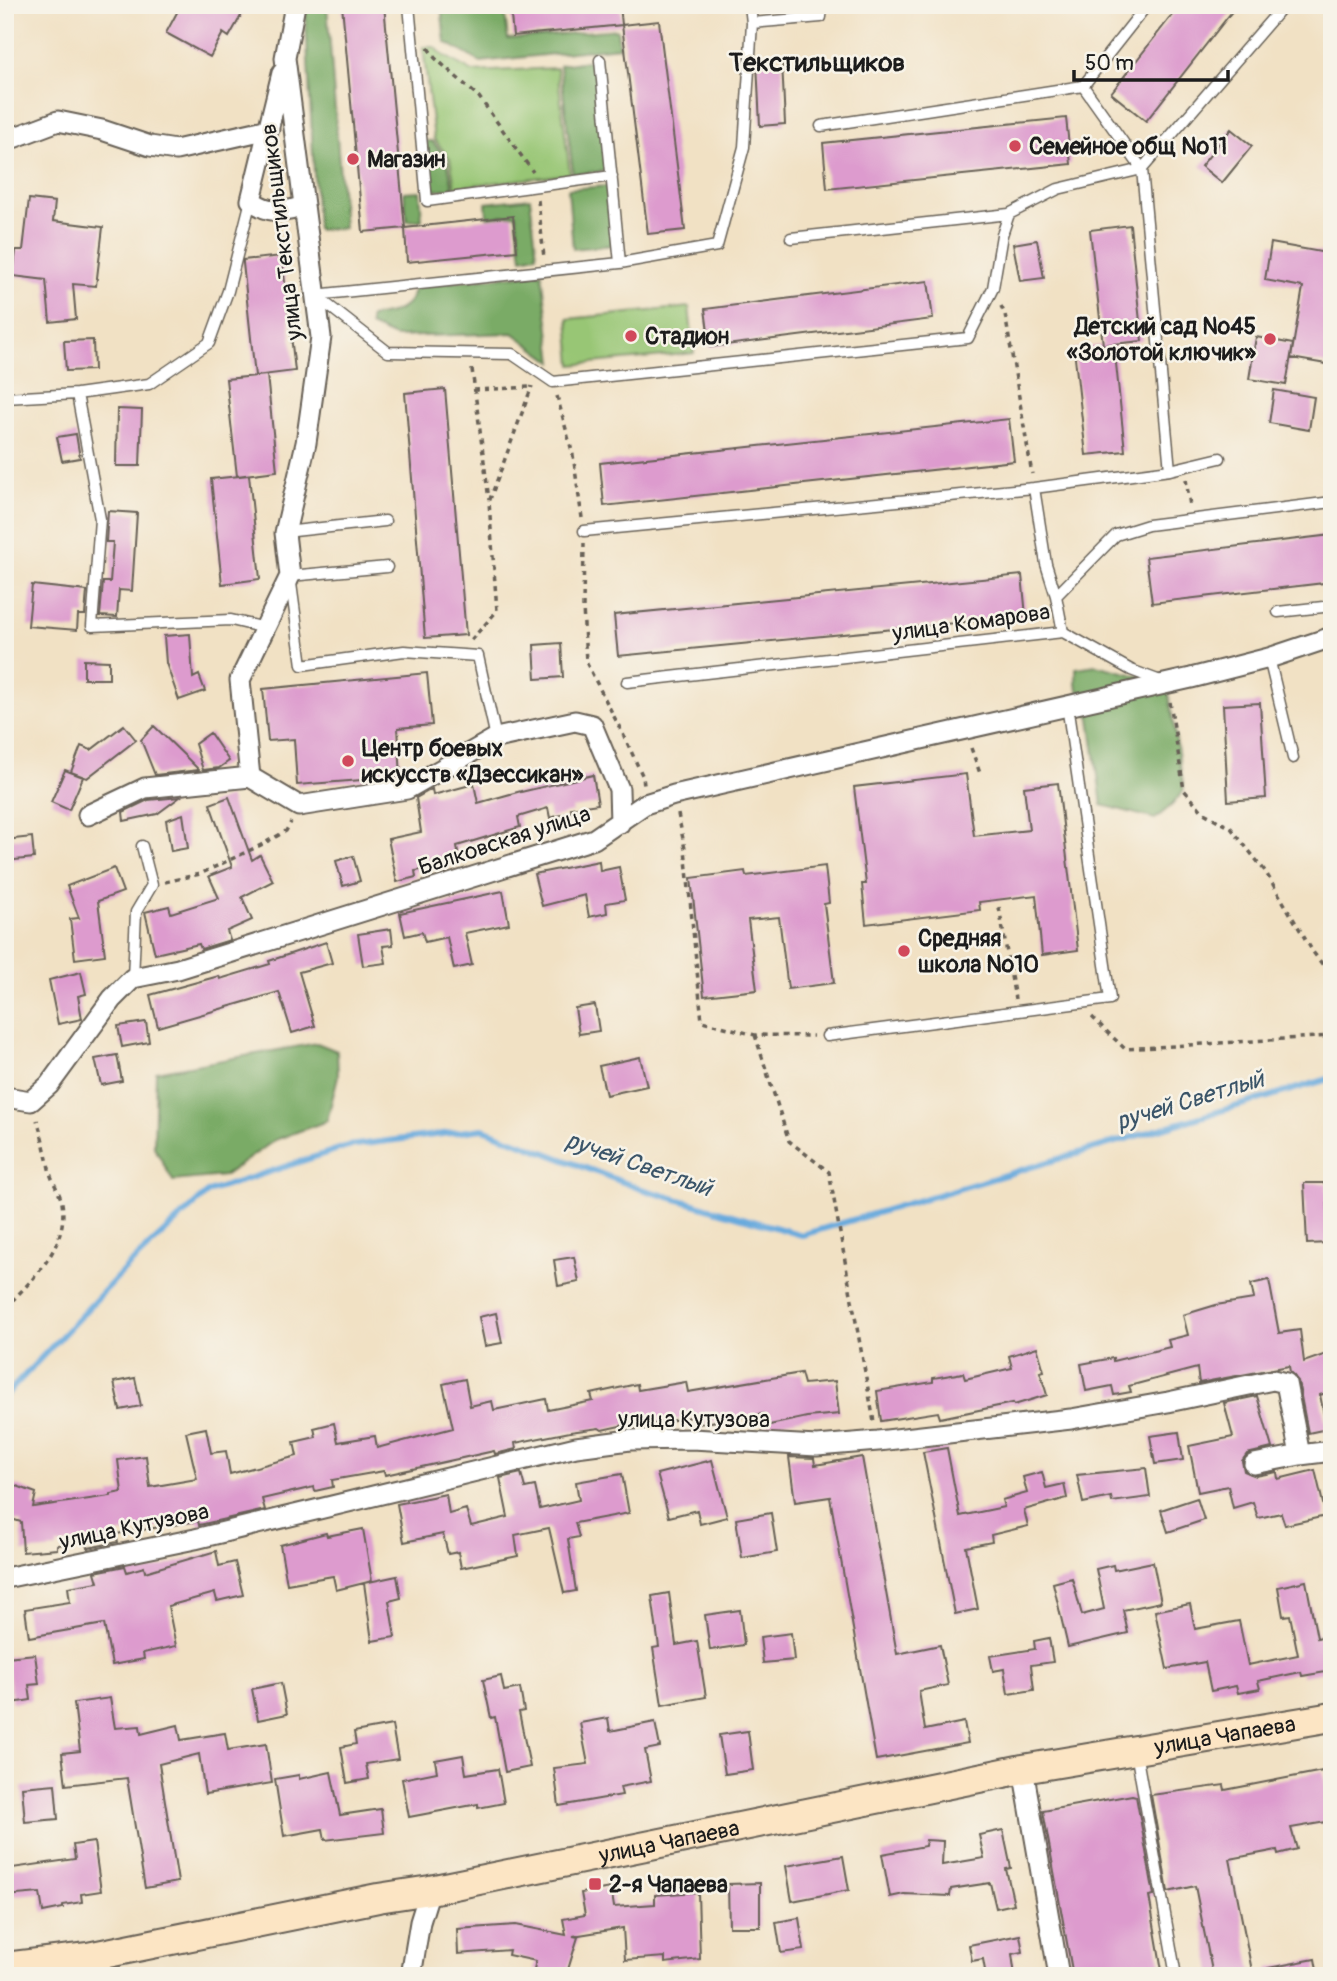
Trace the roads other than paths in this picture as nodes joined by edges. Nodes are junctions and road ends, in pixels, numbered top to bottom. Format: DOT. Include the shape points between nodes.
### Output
graph roads {
  1 [pos="295,5"];
  2 [pos="409,5"];
  3 [pos="750,5"];
  4 [pos="822,5"];
  5 [pos="1147,5"];
  6 [pos="1284,5"];
  7 [pos="752,23"];
  8 [pos="285,58"];
  9 [pos="600,60"];
  10 [pos="1083,86"];
  11 [pos="821,126"];
  12 [pos="269,130"];
  13 [pos="5,141"];
  14 [pos="1142,169"];
  15 [pos="612,176"];
  16 [pos="251,200"];
  17 [pos="304,205"];
  18 [pos="1009,214"];
  19 [pos="791,238"];
  20 [pos="620,263"];
  21 [pos="315,295"];
  22 [pos="77,394"];
  23 [pos="5,398"];
  24 [pos="1220,458"];
  25 [pos="1170,470"];
  26 [pos="1034,488"];
  27 [pos="1332,502"];
  28 [pos="385,521"];
  29 [pos="584,531"];
  30 [pos="285,533"];
  31 [pos="387,566"];
  32 [pos="290,576"];
  33 [pos="1056,596"];
  34 [pos="1332,606"];
  35 [pos="1278,612"];
  36 [pos="265,628"];
  37 [pos="1063,632"];
  38 [pos="1332,637"];
  39 [pos="1269,658"];
  40 [pos="627,682"];
  41 [pos="1167,683"];
  42 [pos="1067,704"];
  43 [pos="496,738"];
  44 [pos="1293,758"];
  45 [pos="250,777"];
  46 [pos="88,815"];
  47 [pos="620,823"];
  48 [pos="142,846"];
  49 [pos="133,978"];
  50 [pos="827,1036"];
  51 [pos="5,1097"];
  52 [pos="1332,1451"];
  53 [pos="1300,1455"];
  54 [pos="1254,1464"];
  55 [pos="5,1578"];
  56 [pos="1332,1717"];
  57 [pos="1135,1750"];
  58 [pos="1023,1769"];
  59 [pos="430,1890"];
  60 [pos="5,1966"];
  61 [pos="411,1976"];
  62 [pos="1059,1976"];
  63 [pos="1176,1976"];
  1 -- 8 [label="street, улица Текстильщиков"];
  2 -- 15 [label="lane" via="426,201"];
  3 -- 7 [label="lane"];
  4 -- 7 [label="lane" via="821,17"];
  5 -- 10 [label="lane"];
  6 -- 14 [label="lane"];
  7 -- 20 [label="lane" via="744,147 717,246"];
  8 -- 12 [label="street"];
  8 -- 17 [label="street, улица Текстильщиков"];
  9 -- 15 [label="lane"];
  10 -- 11 [label="lane"];
  10 -- 14 [label="lane"];
  12 -- 13 [label="street" via="176,150 58,121"];
  12 -- 16 [label="street"];
  14 -- 18 [label="lane" via="1058,190"];
  14 -- 25 [label="lane"];
  15 -- 20 [label="lane"];
  16 -- 17 [label="street" via="276,211"];
  16 -- 22 [label="lane" via="228,291 209,343 149,384"];
  17 -- 21 [label="street, улица Текстильщиков"];
  18 -- 19 [label="lane"];
  18 -- 21 [label="lane" via="993,288 968,338 553,382 512,354 388,352"];
  20 -- 21 [label="lane"];
  21 -- 30 [label="street, улица Текстильщиков" via="321,337 306,443"];
  22 -- 23 [label="lane"];
  22 -- 36 [label="lane" via="100,519 92,626 231,620"];
  24 -- 25 [label="lane"];
  25 -- 26 [label="lane"];
  26 -- 29 [label="lane"];
  26 -- 33 [label="lane, улица Комарова"];
  27 -- 33 [label="lane" via="1149,525 1116,535"];
  28 -- 30 [label="lane"];
  30 -- 32 [label="street, улица Текстильщиков"];
  31 -- 32 [label="lane"];
  32 -- 36 [label="street"];
  32 -- 43 [label="lane, улица Текстильщиков" via="302,665 404,651 478,656"];
  33 -- 37 [label="lane, улица Комарова"];
  34 -- 35 [label="lane"];
  36 -- 45 [label="street" via="240,680"];
  37 -- 40 [label="lane, улица Комарова"];
  37 -- 41 [label="lane" via="1131,670"];
  38 -- 39 [label="street, Балковская улица"];
  39 -- 41 [label="street, Балковская улица"];
  39 -- 44 [label="lane"];
  41 -- 42 [label="street, Балковская улица"];
  42 -- 47 [label="street, Балковская улица" via="674,795 645,804"];
  42 -- 50 [label="lane" via="1110,999"];
  43 -- 45 [label="street" via="407,789 299,806"];
  43 -- 47 [label="street" via="575,721 592,724 620,789"];
  45 -- 46 [label="street" via="145,788"];
  47 -- 49 [label="street, Балковская улица" via="594,839 178,969"];
  48 -- 49 [label="lane" via="152,885 136,912"];
  49 -- 51 [label="street" via="112,999 49,1085 31,1101"];
  52 -- 53 [label="street"];
  53 -- 54 [label="street"];
  53 -- 55 [label="street, улица Кутузова" via="1286,1383 1273,1380 1071,1419 878,1441 817,1446 630,1440 576,1447 195,1539"];
  56 -- 57 [label="street, улица Чапаева"];
  57 -- 58 [label="street, улица Чапаева"];
  57 -- 63 [label="lane"];
  58 -- 59 [label="street, улица Чапаева"];
  58 -- 62 [label="street"];
  59 -- 60 [label="street, улица Чапаева" via="85,1962"];
  59 -- 61 [label="street"];
}
